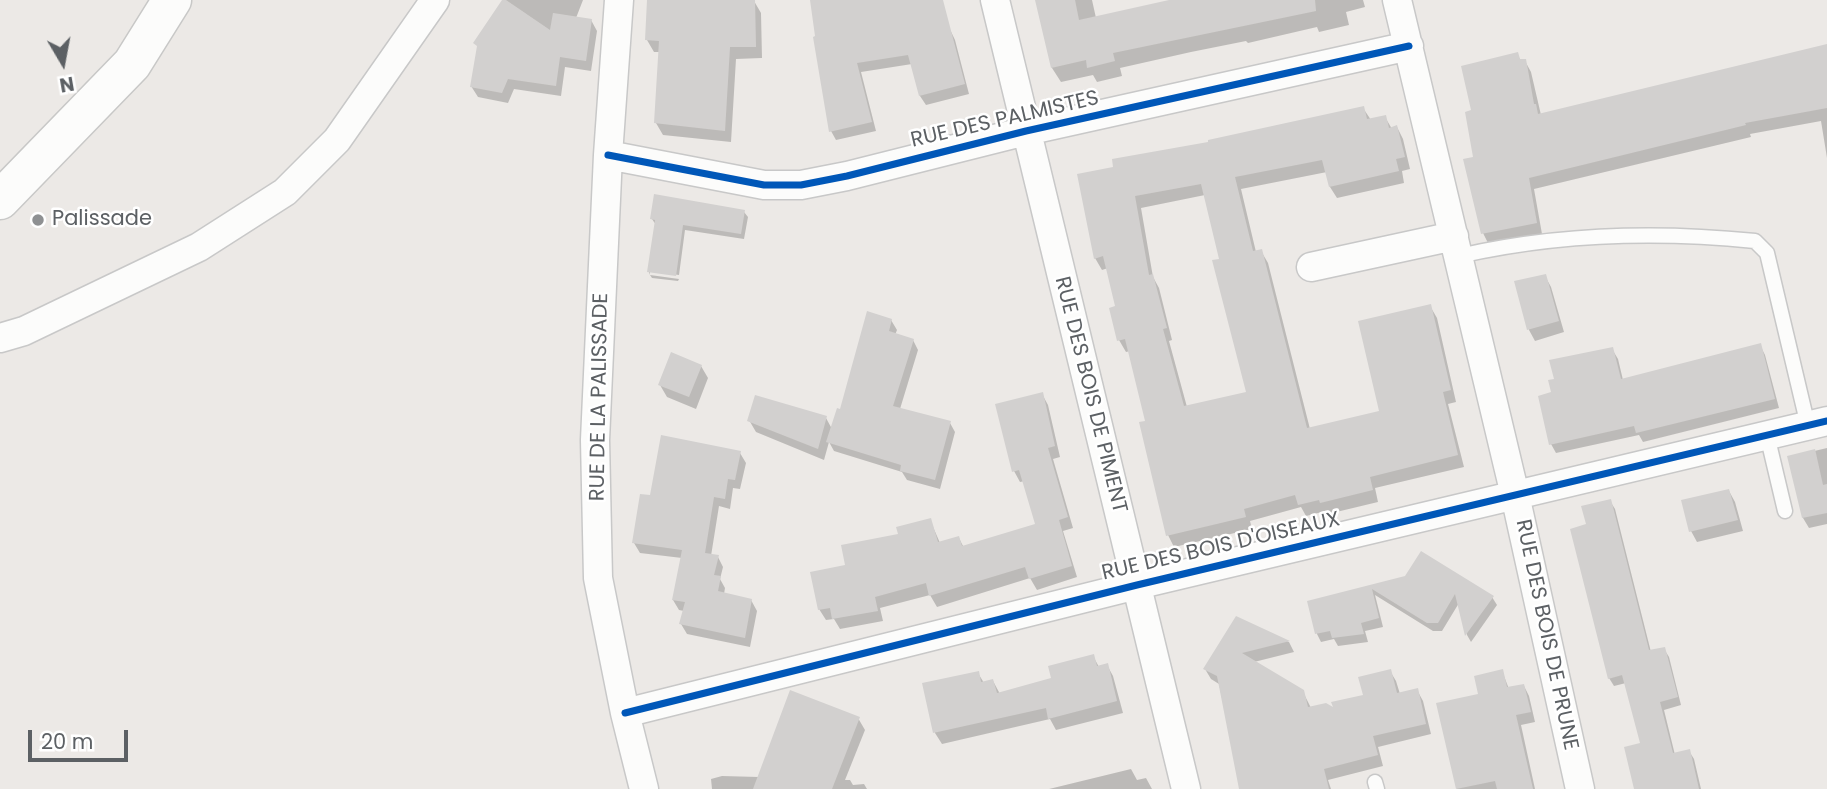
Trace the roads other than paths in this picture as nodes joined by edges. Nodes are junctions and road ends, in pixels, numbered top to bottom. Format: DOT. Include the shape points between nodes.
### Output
graph roads {
  1 [pos="172,0"];
  2 [pos="435,0"];
  3 [pos="619,0"];
  4 [pos="995,0"];
  5 [pos="1397,0"];
  6 [pos="1409,46"];
  7 [pos="1026,131"];
  8 [pos="608,155"];
  9 [pos="0,200"];
  10 [pos="1456,246"];
  11 [pos="1311,267"];
  12 [pos="0,338"];
  13 [pos="1818,423"];
  14 [pos="1768,435"];
  15 [pos="1515,495"];
  16 [pos="1785,511"];
  17 [pos="1137,585"];
  18 [pos="625,713"];
  19 [pos="644,789"];
  20 [pos="1186,789"];
  21 [pos="1580,789"];
  1 -- 9 [label="main road" via="132,64"];
  2 -- 12 [label="street" via="337,141 285,192 199,247 24,331"];
  3 -- 8 [label="street, RUE DE LA PALISSADE"];
  4 -- 7 [label="street, RUE DES BOIS DE PIMENT"];
  5 -- 6 [label="street, RUE DES BOIS DE PRUNE"];
  6 -- 7 [label="street, RUE DES PALMISTES"];
  6 -- 10 [label="street, RUE DES BOIS DE PRUNE"];
  7 -- 8 [label="street, RUE DES PALMISTES" via="801,185 764,185"];
  7 -- 17 [label="street, RUE DES BOIS DE PIMENT"];
  8 -- 18 [label="street, RUE DE LA PALISSADE" via="595,440 598,578"];
  10 -- 11 [label="street"];
  10 -- 13 [label="lane" via="1591,236 1755,241 1767,253"];
  10 -- 15 [label="street, RUE DES BOIS DE PRUNE"];
  13 -- 14 [label="street, RUE DES BOIS D'OISEAUX"];
  14 -- 15 [label="street, RUE DES BOIS D'OISEAUX"];
  14 -- 16 [label="lane"];
  15 -- 17 [label="street, RUE DES BOIS D'OISEAUX"];
  15 -- 21 [label="street, RUE DES BOIS DE PRUNE"];
  17 -- 18 [label="street, RUE DES BOIS D'OISEAUX"];
  17 -- 20 [label="street, RUE DES BOIS DE PIMENT"];
  18 -- 19 [label="street, RUE DE LA PALISSADE"];
}
